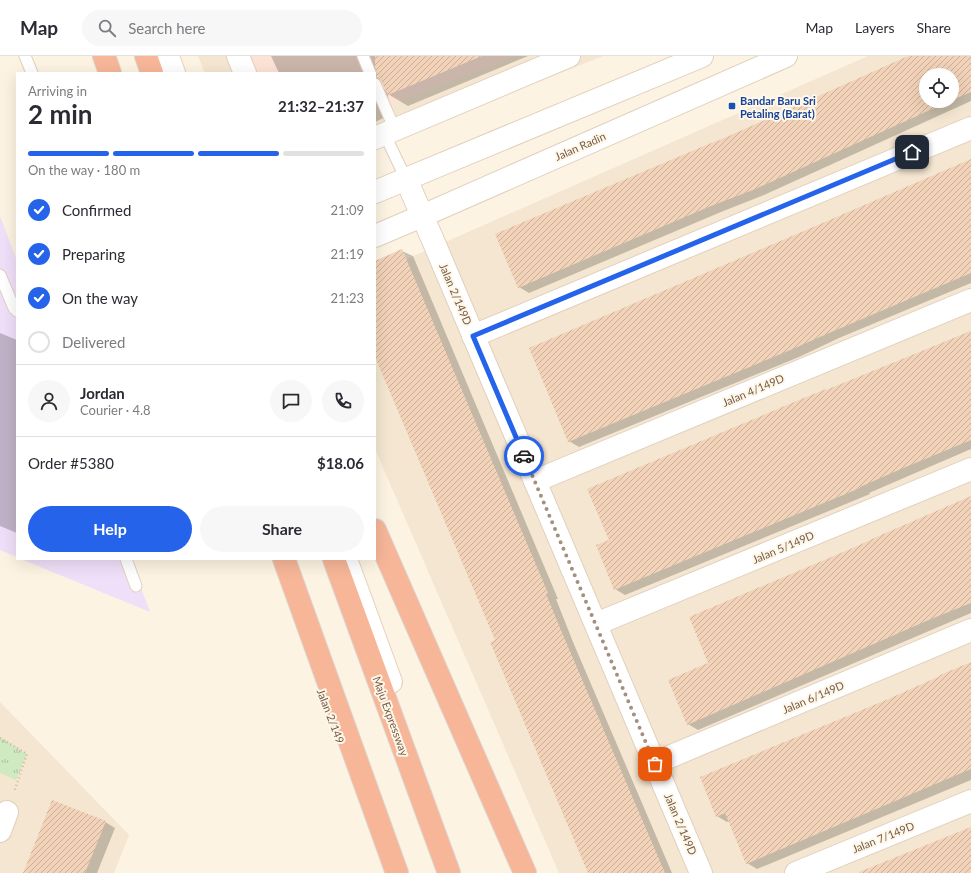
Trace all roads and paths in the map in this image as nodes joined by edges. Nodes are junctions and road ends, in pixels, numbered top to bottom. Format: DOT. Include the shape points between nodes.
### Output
graph roads {
  1 [pos="26,56"];
  2 [pos="93,56"];
  3 [pos="104,56"];
  4 [pos="146,56"];
  5 [pos="168,56"];
  6 [pos="238,56"];
  7 [pos="363,56"];
  8 [pos="568,56"];
  9 [pos="702,56"];
  10 [pos="786,56"];
  11 [pos="32,72"];
  12 [pos="99,72"];
  13 [pos="110,72"];
  14 [pos="152,72"];
  15 [pos="174,72"];
  16 [pos="245,72"];
  17 [pos="370,72"];
  18 [pos="376,89"];
  19 [pos="971,128"];
  20 [pos="385,134"];
  21 [pos="406,179"];
  22 [pos="376,192"];
  23 [pos="422,216"];
  24 [pos="376,236"];
  25 [pos="0,275"];
  26 [pos="971,300"];
  27 [pos="0,302"];
  28 [pos="15,309"];
  29 [pos="473,336"];
  30 [pos="971,469"];
  31 [pos="535,481"];
  32 [pos="376,532"];
  33 [pos="126,560"];
  34 [pos="273,560"];
  35 [pos="284,560"];
  36 [pos="334,560"];
  37 [pos="346,560"];
  38 [pos="136,586"];
  39 [pos="596,624"];
  40 [pos="971,630"];
  41 [pos="0,738"];
  42 [pos="655,764"];
  43 [pos="971,801"];
  44 [pos="4,821"];
  45 [pos="391,873"];
  46 [pos="397,873"];
  47 [pos="450,873"];
  48 [pos="525,873"];
  49 [pos="701,873"];
  50 [pos="796,873"];
  1 -- 11 [label="lane"];
  2 -- 12 [label="street"];
  3 -- 13 [label="highway"];
  4 -- 14 [label="highway"];
  5 -- 15 [label="street"];
  6 -- 16 [label="street"];
  7 -- 17 [label="lane"];
  8 -- 20 [label="street"];
  9 -- 21 [label="street"];
  10 -- 23 [label="street, Jalan Radin"];
  18 -- 20 [label="lane"];
  19 -- 29 [label="street"];
  20 -- 21 [label="lane"];
  21 -- 22 [label="street"];
  21 -- 23 [label="street, Jalan 2/149D"];
  23 -- 24 [label="street, Jalan Radin"];
  23 -- 29 [label="street, Jalan 2/149D"];
  25 -- 28 [label="lane"];
  26 -- 31 [label="street, Jalan 4/149D"];
  27 -- 28 [label="lane"];
  29 -- 31 [label="street, Jalan 2/149D"];
  30 -- 39 [label="street, Jalan 5/149D"];
  31 -- 39 [label="street, Jalan 2/149D"];
  32 -- 48 [label="highway"];
  33 -- 38 [label="lane"];
  34 -- 45 [label="street, Jalan 2/149"];
  35 -- 46 [label="highway"];
  36 -- 47 [label="highway, Maju Expressway"];
  37 -- 47 [label="street" via="406,724"];
  39 -- 42 [label="street, Jalan 2/149D"];
  40 -- 42 [label="street, Jalan 6/149D"];
  41 -- 44 [label="path" via="27,754"];
  42 -- 49 [label="street, Jalan 2/149D"];
  43 -- 50 [label="street, Jalan 7/149D"];
}
